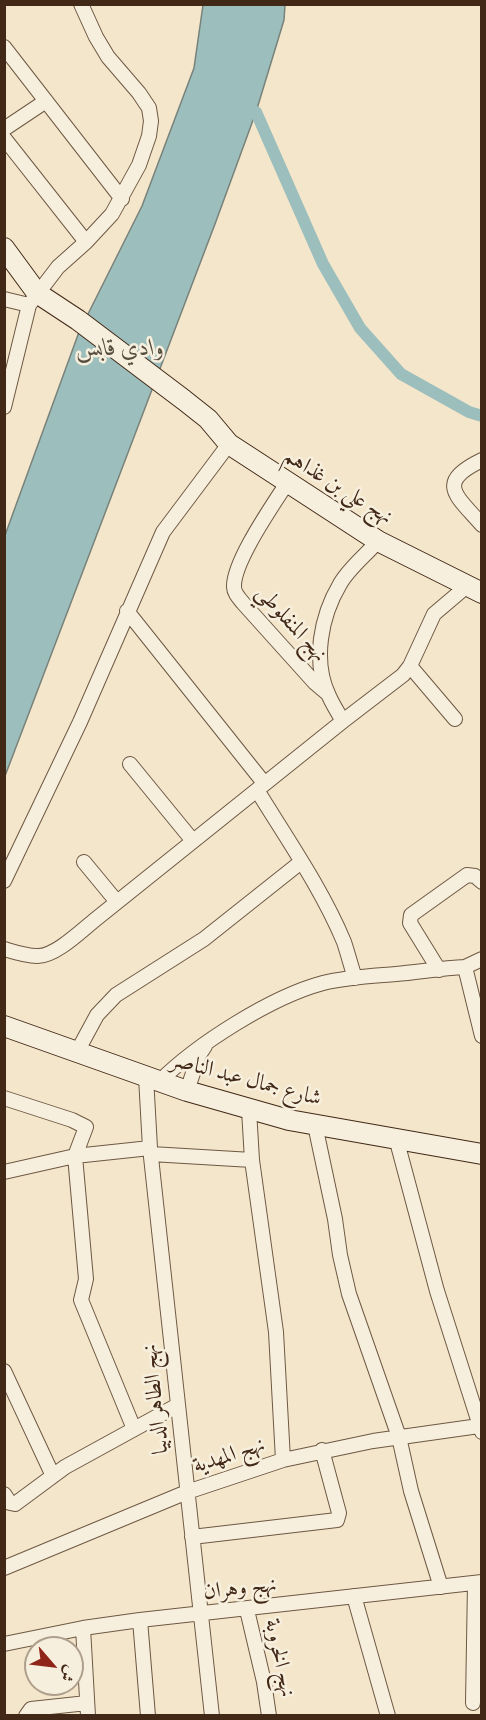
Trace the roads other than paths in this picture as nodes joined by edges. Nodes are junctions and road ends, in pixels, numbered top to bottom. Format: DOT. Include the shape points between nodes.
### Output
graph roads {
  1 [pos="81,4"];
  2 [pos="4,47"];
  3 [pos="46,101"];
  4 [pos="4,129"];
  5 [pos="4,138"];
  6 [pos="122,199"];
  7 [pos="86,242"];
  8 [pos="4,248"];
  9 [pos="4,299"];
  10 [pos="33,299"];
  11 [pos="4,407"];
  12 [pos="229,444"];
  13 [pos="482,460"];
  14 [pos="287,483"];
  15 [pos="482,525"];
  16 [pos="378,542"];
  17 [pos="474,590"];
  18 [pos="127,611"];
  19 [pos="411,666"];
  20 [pos="328,694"];
  21 [pos="455,719"];
  22 [pos="343,721"];
  23 [pos="130,764"];
  24 [pos="261,787"];
  25 [pos="193,841"];
  26 [pos="84,862"];
  27 [pos="301,862"];
  28 [pos="4,881"];
  29 [pos="482,882"];
  30 [pos="117,902"];
  31 [pos="4,949"];
  32 [pos="482,959"];
  33 [pos="465,967"];
  34 [pos="439,970"];
  35 [pos="355,978"];
  36 [pos="4,1026"];
  37 [pos="482,1036"];
  38 [pos="208,1042"];
  39 [pos="77,1052"];
  40 [pos="152,1079"];
  41 [pos="187,1091"];
  42 [pos="4,1098"];
  43 [pos="249,1110"];
  44 [pos="315,1125"];
  45 [pos="396,1138"];
  46 [pos="151,1151"];
  47 [pos="482,1154"];
  48 [pos="75,1156"];
  49 [pos="252,1161"];
  50 [pos="4,1172"];
  51 [pos="4,1371"];
  52 [pos="178,1406"];
  53 [pos="134,1429"];
  54 [pos="480,1429"];
  55 [pos="399,1437"];
  56 [pos="322,1450"];
  57 [pos="283,1460"];
  58 [pos="53,1476"];
  59 [pos="188,1492"];
  60 [pos="4,1494"];
  61 [pos="192,1537"];
  62 [pos="4,1568"];
  63 [pos="478,1583"];
  64 [pos="441,1587"];
  65 [pos="354,1596"];
  66 [pos="248,1610"];
  67 [pos="201,1614"];
  68 [pos="140,1620"];
  69 [pos="83,1628"];
  70 [pos="4,1644"];
  71 [pos="473,1703"];
  72 [pos="88,1709"];
  73 [pos="26,1716"];
  74 [pos="148,1716"];
  75 [pos="212,1716"];
  76 [pos="269,1716"];
  77 [pos="387,1716"];
  1 -- 6 [label="street" via="108,57 149,108 149,136"];
  2 -- 3 [label="street"];
  3 -- 4 [label="street"];
  3 -- 6 [label="street"];
  5 -- 7 [label="street"];
  6 -- 7 [label="street"];
  7 -- 10 [label="street" via="58,267"];
  8 -- 10 [label="main road"];
  9 -- 10 [label="street"];
  10 -- 11 [label="street"];
  10 -- 12 [label="main road, نهج علي بن غذاهم" via="78,320 208,419"];
  12 -- 14 [label="main road, نهج علي بن غذاهم"];
  12 -- 18 [label="street" via="163,532"];
  13 -- 15 [label="street" via="464,469 453,484 454,494"];
  14 -- 16 [label="main road, نهج علي بن غذاهم"];
  14 -- 20 [label="street, نهج المنفلوطي" via="243,557 234,589"];
  16 -- 17 [label="main road, نهج علي بن غذاهم"];
  16 -- 20 [label="street" via="341,582 327,612 320,650"];
  17 -- 19 [label="street" via="434,615"];
  18 -- 24 [label="street"];
  18 -- 28 [label="street" via="80,722"];
  19 -- 21 [label="street"];
  19 -- 22 [label="street"];
  20 -- 22 [label="street"];
  22 -- 24 [label="street"];
  23 -- 25 [label="street"];
  24 -- 25 [label="street"];
  24 -- 27 [label="street"];
  25 -- 30 [label="street"];
  26 -- 30 [label="street"];
  27 -- 35 [label="street" via="344,943"];
  27 -- 39 [label="street" via="204,939 116,995"];
  29 -- 34 [label="street" via="467,875 411,915 410,923"];
  30 -- 31 [label="street" via="46,955"];
  32 -- 33 [label="street"];
  33 -- 34 [label="street"];
  33 -- 37 [label="street"];
  34 -- 35 [label="street"];
  35 -- 38 [label="street" via="322,984 278,1002"];
  36 -- 39 [label="main road, شارع جمال عبد الناصر"];
  38 -- 40 [label="street"];
  38 -- 41 [label="street" via="199,1055"];
  39 -- 40 [label="main road, شارع جمال عبد الناصر"];
  40 -- 41 [label="main road, شارع جمال عبد الناصر"];
  40 -- 46 [label="street, نهج الطاهر الدبيا"];
  41 -- 43 [label="main road, شارع جمال عبد الناصر"];
  42 -- 48 [label="street" via="85,1125"];
  43 -- 44 [label="main road, شارع جمال عبد الناصر"];
  43 -- 49 [label="street"];
  44 -- 45 [label="main road, شارع جمال عبد الناصر"];
  44 -- 55 [label="street" via="347,1285"];
  45 -- 47 [label="main road, شارع جمال عبد الناصر"];
  45 -- 54 [label="street" via="437,1291"];
  46 -- 48 [label="street"];
  46 -- 49 [label="street"];
  46 -- 52 [label="street, نهج الطاهر الدبيا"];
  48 -- 50 [label="street"];
  48 -- 53 [label="street" via="86,1279 81,1300"];
  49 -- 57 [label="street" via="276,1332"];
  51 -- 58 [label="street"];
  52 -- 53 [label="street"];
  52 -- 59 [label="street, نهج الطاهر الدبيا"];
  53 -- 58 [label="street"];
  54 -- 55 [label="street, نهج المهدية"];
  55 -- 56 [label="street, نهج المهدية"];
  55 -- 64 [label="street" via="411,1491"];
  56 -- 57 [label="street, نهج المهدية"];
  56 -- 61 [label="street" via="339,1513 337,1520"];
  57 -- 59 [label="street, نهج المهدية"];
  58 -- 60 [label="street" via="13,1505"];
  59 -- 61 [label="street, نهج الطاهر الدبيا"];
  59 -- 62 [label="street, نهج المهدية"];
  61 -- 67 [label="street, نهج الطاهر الدبيا"];
  63 -- 64 [label="street, نهج وهران"];
  63 -- 71 [label="street"];
  64 -- 65 [label="street, نهج وهران"];
  65 -- 66 [label="street, نهج وهران"];
  65 -- 77 [label="street"];
  66 -- 67 [label="street, نهج وهران"];
  66 -- 76 [label="street, نهج الخروبة"];
  67 -- 68 [label="street, نهج وهران"];
  67 -- 75 [label="street, نهج الطاهر الدبيا"];
  68 -- 69 [label="street, نهج وهران"];
  68 -- 74 [label="street"];
  69 -- 70 [label="street, نهج وهران"];
  69 -- 72 [label="street"];
  72 -- 73 [label="street" via="31,1709"];
}
